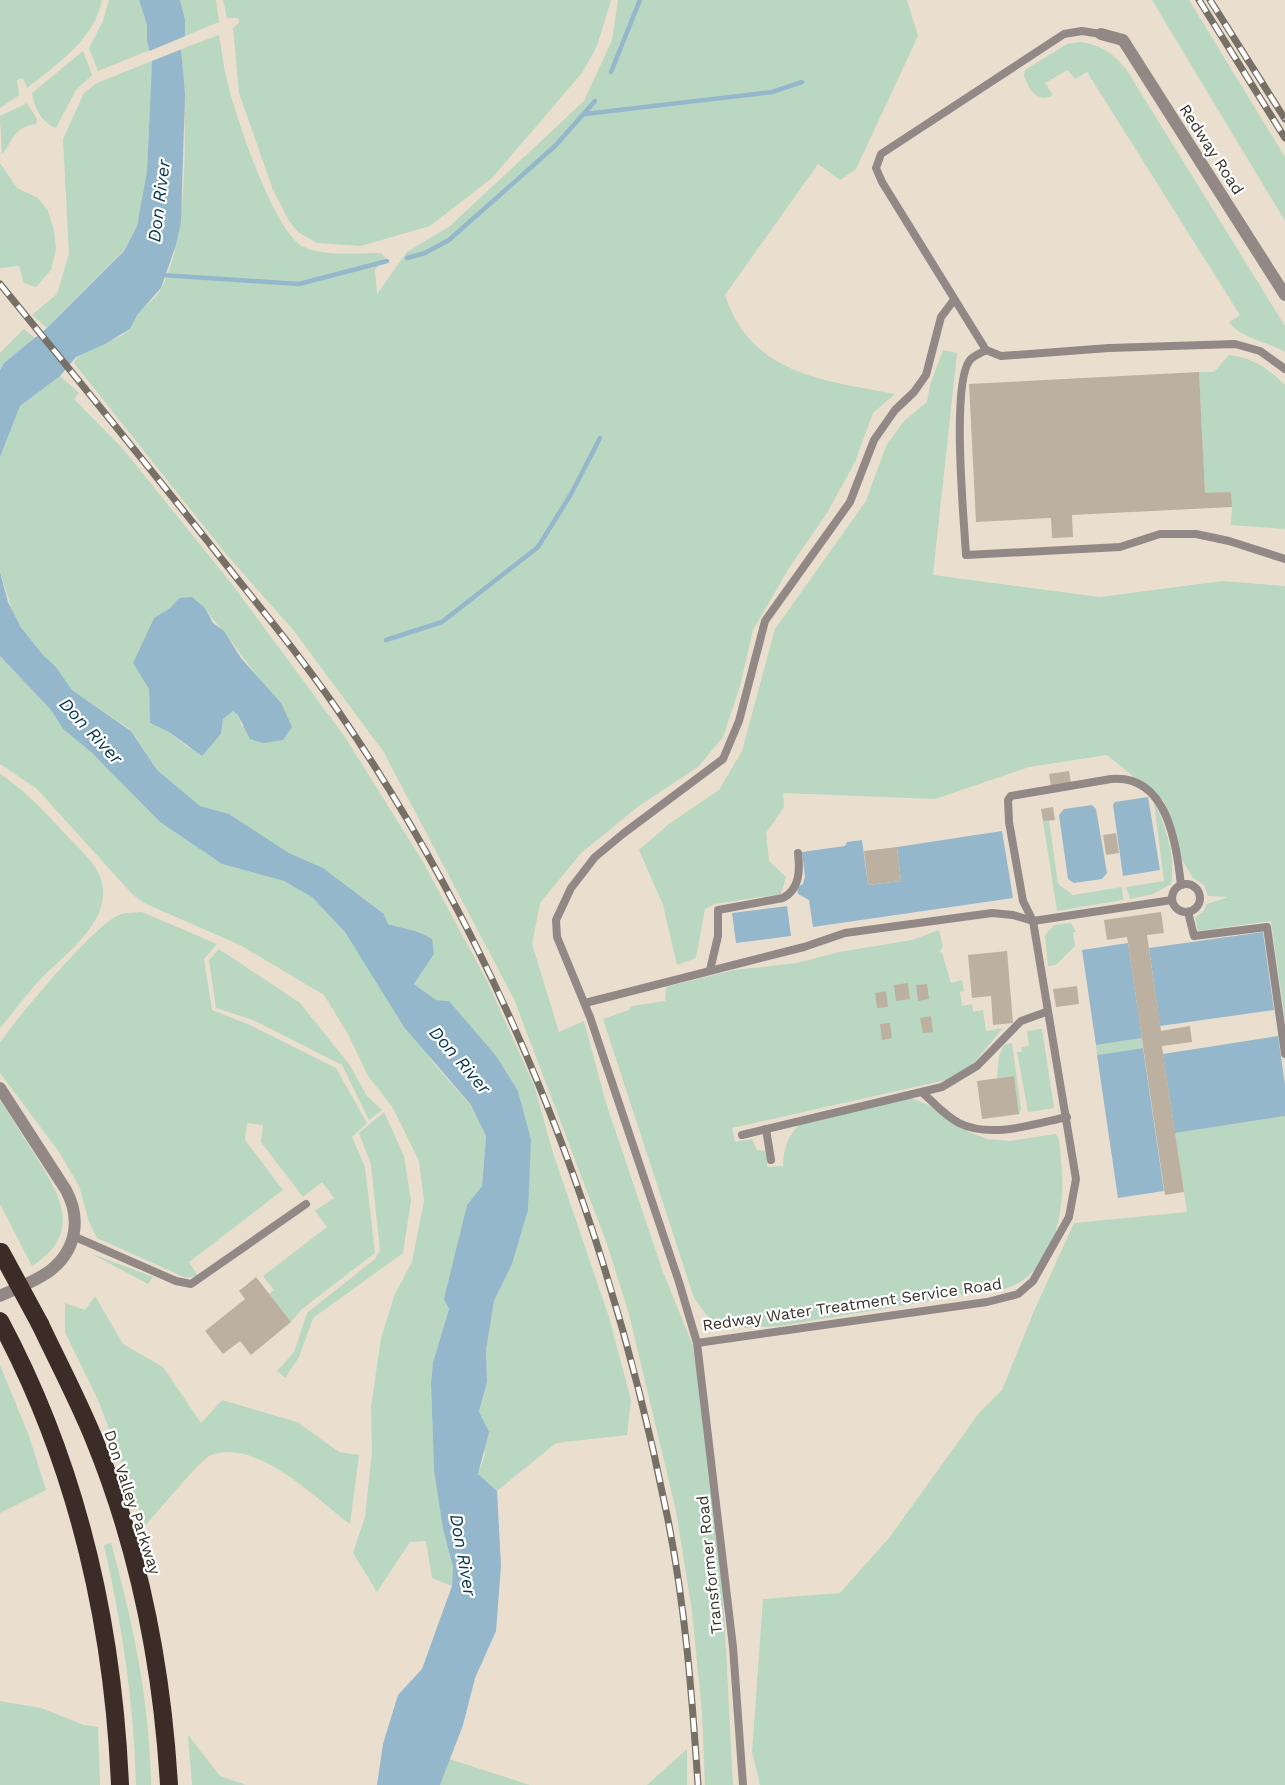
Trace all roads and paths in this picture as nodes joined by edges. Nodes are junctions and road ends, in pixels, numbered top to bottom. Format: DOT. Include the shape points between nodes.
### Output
graph roads {
  1 [pos="1101,34"];
  2 [pos="1285,295"];
  3 [pos="954,300"];
  4 [pos="986,350"];
  5 [pos="1285,369"];
  6 [pos="1285,559"];
  7 [pos="798,853"];
  8 [pos="1181,885"];
  9 [pos="1172,900"];
  10 [pos="1188,912"];
  11 [pos="1033,921"];
  12 [pos="710,970"];
  13 [pos="585,1003"];
  14 [pos="1046,1012"];
  15 [pos="1285,1054"];
  16 [pos="0,1088"];
  17 [pos="923,1093"];
  18 [pos="1066,1117"];
  19 [pos="766,1128"];
  20 [pos="742,1135"];
  21 [pos="771,1160"];
  22 [pos="306,1204"];
  23 [pos="73,1236"];
  24 [pos="0,1251"];
  25 [pos="0,1296"];
  26 [pos="0,1321"];
  27 [pos="697,1343"];
  28 [pos="120,1785"];
  29 [pos="169,1785"];
  30 [pos="743,1785"];
  1 -- 2 [label="street, Redway Road" via="1123,40"];
  1 -- 3 [label="lane" via="1064,34 881,154 876,168 882,182"];
  3 -- 4 [label="lane"];
  3 -- 13 [label="lane, Redway Water Treatment Service Road" via="941,317 926,375 874,440 850,502 765,621 739,721 723,759 596,857 559,910 557,937"];
  4 -- 5 [label="lane" via="1001,356 1235,344 1260,351"];
  4 -- 6 [label="lane" via="970,360 962,380 960,459 966,555 1120,547 1160,534 1196,534"];
  7 -- 12 [label="lane" via="800,874 790,895 718,910 718,936"];
  8 -- 9 [label="lane"];
  8 -- 10 [label="lane" via="1194,887 1199,895 1196,908"];
  8 -- 11 [label="lane, Redway Water Treatment Service Road" via="1169,825 1146,786 1134,780 1110,779 1011,796 1007,804 1018,878"];
  9 -- 10 [label="lane" via="1179,911"];
  9 -- 11 [label="lane"];
  10 -- 15 [label="lane" via="1194,936 1267,927"];
  11 -- 12 [label="lane" via="992,913 845,933"];
  11 -- 14 [label="lane, Redway Water Treatment Service Road"];
  12 -- 13 [label="lane"];
  13 -- 27 [label="lane, Redway Water Treatment Service Road"];
  14 -- 17 [label="lane" via="1020,1021 968,1073"];
  14 -- 18 [label="lane, Redway Water Treatment Service Road"];
  16 -- 23 [label="street" via="75,1206"];
  17 -- 18 [label="lane" via="951,1118 974,1128 1008,1128"];
  17 -- 19 [label="lane"];
  18 -- 27 [label="lane, Redway Water Treatment Service Road" via="1076,1171 1073,1205 1035,1278 1018,1294 981,1303"];
  19 -- 20 [label="lane"];
  19 -- 21 [label="lane"];
  22 -- 23 [label="lane" via="191,1284"];
  23 -- 25 [label="street" via="52,1269"];
  24 -- 29 [label="highway, Don Valley Parkway, bridge" via="40,1324 94,1440 122,1522 158,1664"];
  26 -- 28 [label="highway" via="57,1449 78,1509 98,1588 117,1714"];
  27 -- 30 [label="lane, Transformer Road" via="734,1647"];
}
